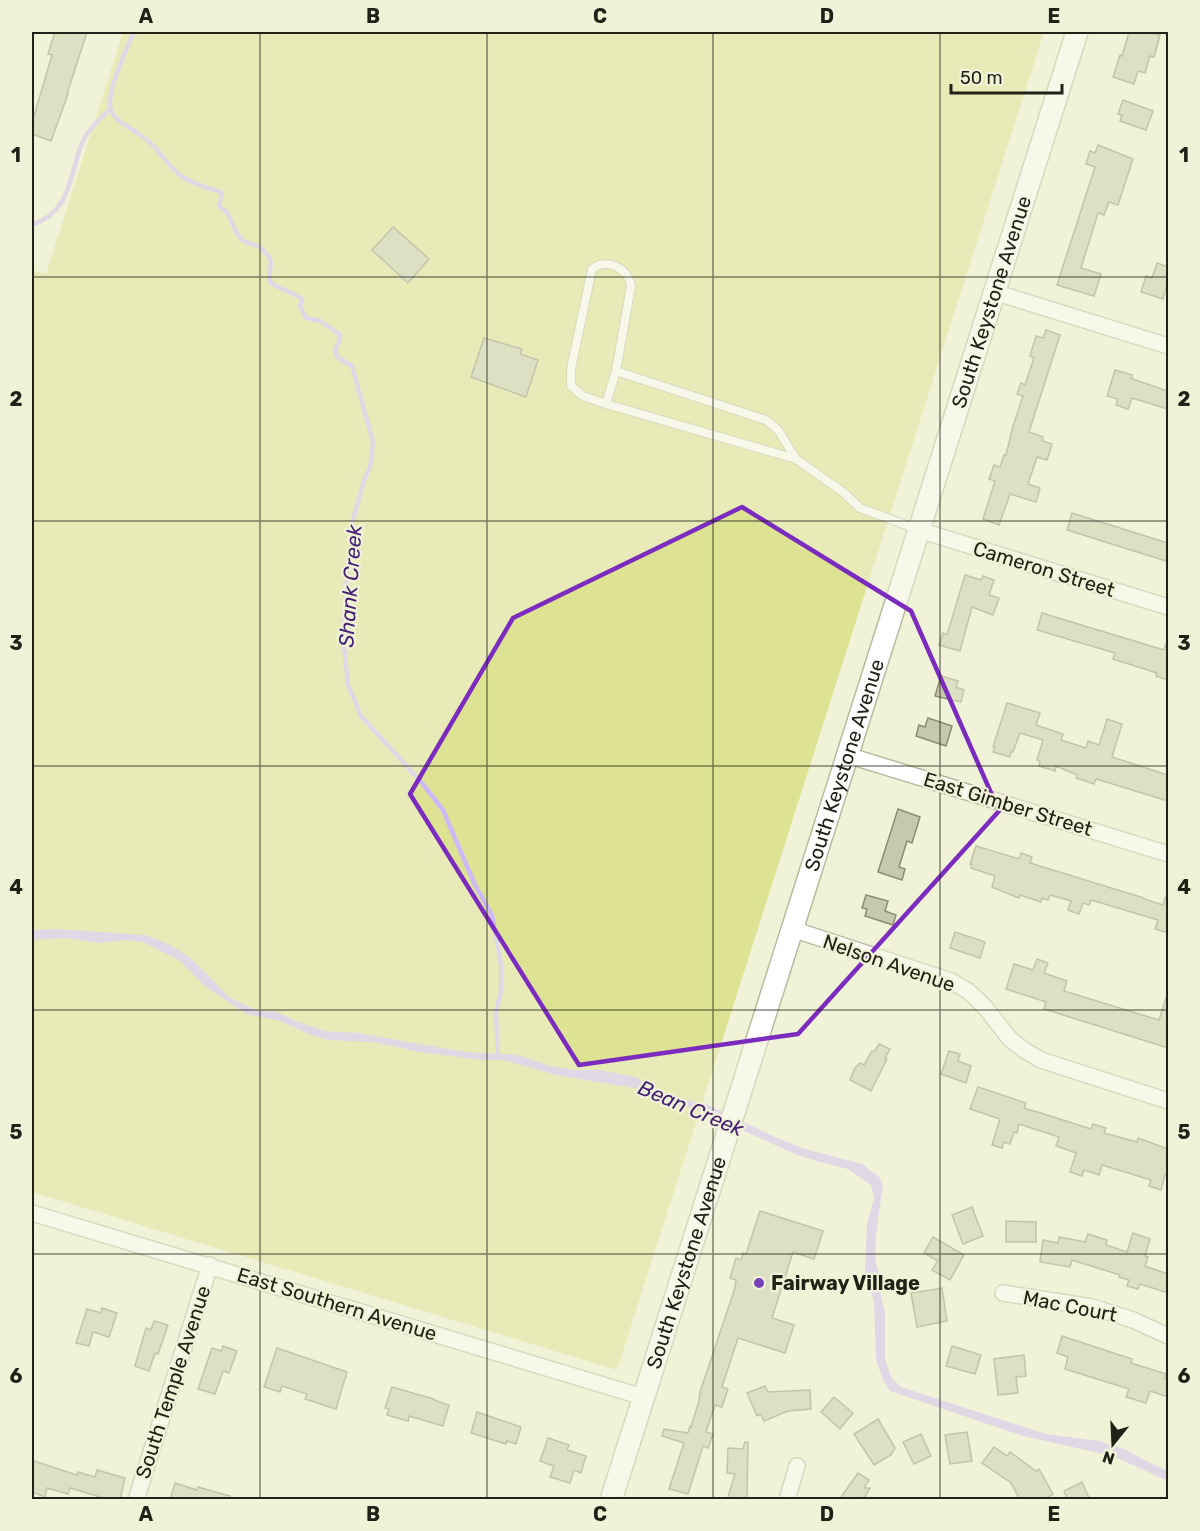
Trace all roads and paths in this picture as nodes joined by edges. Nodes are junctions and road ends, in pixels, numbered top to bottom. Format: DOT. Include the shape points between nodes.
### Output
graph roads {
  1 [pos="1077,32"];
  2 [pos="994,292"];
  3 [pos="1168,346"];
  4 [pos="616,371"];
  5 [pos="606,404"];
  6 [pos="796,459"];
  7 [pos="919,530"];
  8 [pos="1168,607"];
  9 [pos="847,754"];
  10 [pos="1168,854"];
  11 [pos="792,929"];
  12 [pos="1168,1101"];
  13 [pos="32,1213"];
  14 [pos="210,1265"];
  15 [pos="1003,1293"];
  16 [pos="1168,1336"];
  17 [pos="643,1398"];
  18 [pos="797,1466"];
  19 [pos="136,1500"];
  20 [pos="611,1500"];
  21 [pos="787,1500"];
  1 -- 2 [label="main road, South Keystone Avenue"];
  2 -- 3 [label="street"];
  2 -- 7 [label="main road, South Keystone Avenue"];
  4 -- 5 [label="lane"];
  4 -- 5 [label="lane" via="630,278 624,270 598,265 592,269 588,282 571,386 583,396"];
  4 -- 6 [label="lane" via="766,420 778,430"];
  5 -- 6 [label="lane"];
  6 -- 7 [label="lane" via="860,508"];
  7 -- 8 [label="street, Cameron Street"];
  7 -- 9 [label="main road, South Keystone Avenue"];
  9 -- 10 [label="street, East Gimber Street"];
  9 -- 11 [label="main road, South Keystone Avenue"];
  11 -- 12 [label="street, Nelson Avenue" via="951,981 968,991 1010,1039 1032,1055"];
  11 -- 17 [label="main road, South Keystone Avenue"];
  13 -- 14 [label="street, East Southern Avenue"];
  14 -- 17 [label="street, East Southern Avenue"];
  14 -- 19 [label="street, South Temple Avenue"];
  15 -- 16 [label="street, Mac Court" via="1092,1307"];
  17 -- 20 [label="main road, South Keystone Avenue"];
  18 -- 21 [label="street"];
}
